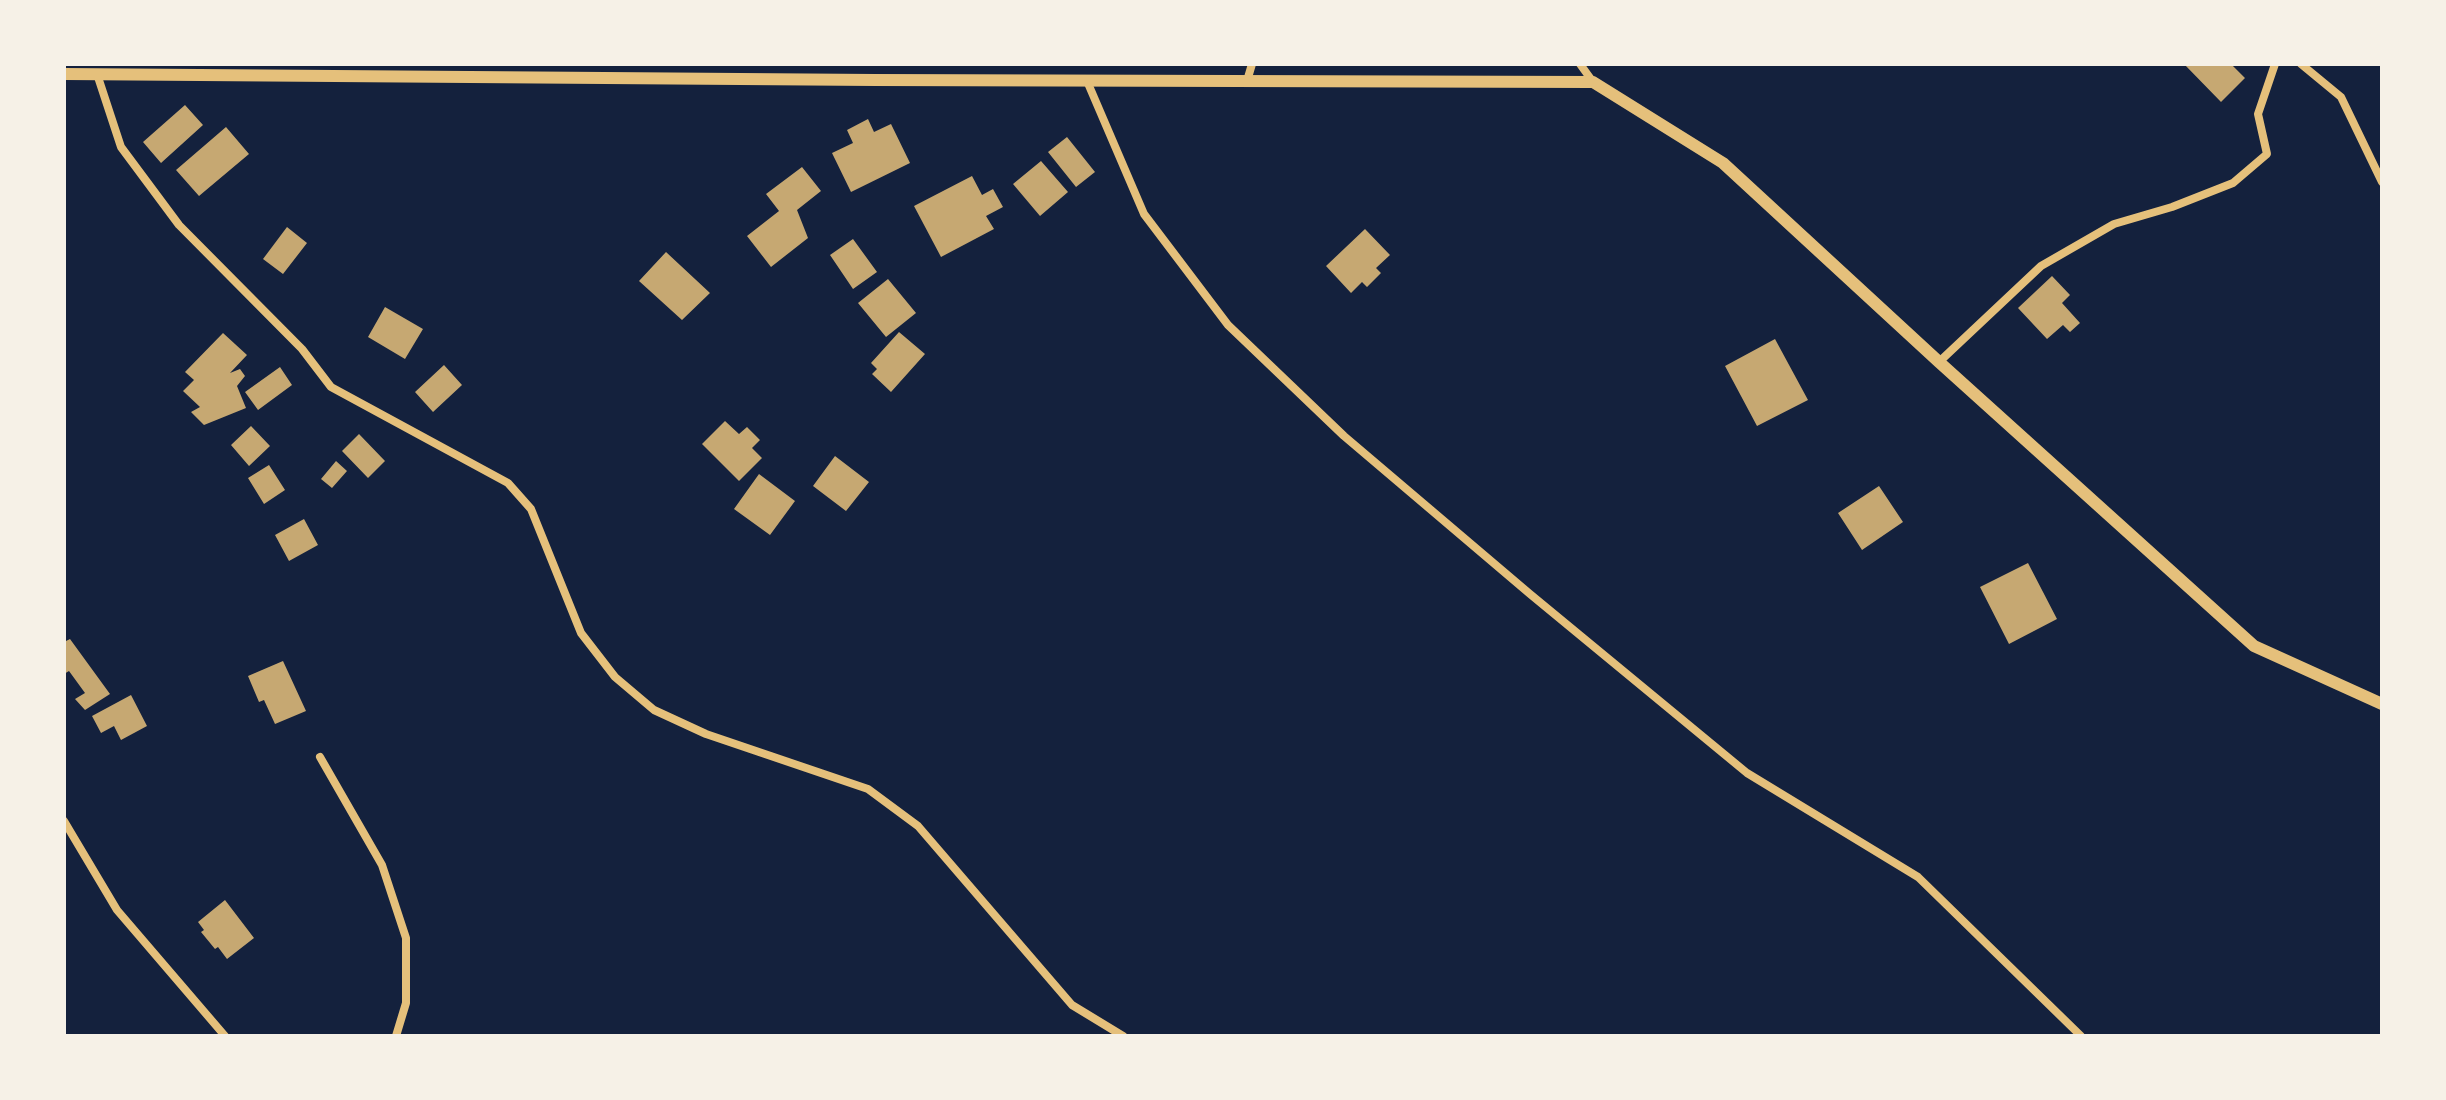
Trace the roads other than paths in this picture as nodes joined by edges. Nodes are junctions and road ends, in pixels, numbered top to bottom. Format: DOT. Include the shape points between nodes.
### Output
graph roads {
  1 [pos="1252,64"];
  2 [pos="1580,64"];
  3 [pos="2275,64"];
  4 [pos="2301,64"];
  5 [pos="64,74"];
  6 [pos="97,74"];
  7 [pos="1087,81"];
  8 [pos="1247,81"];
  9 [pos="1593,82"];
  10 [pos="2382,182"];
  11 [pos="1939,362"];
  12 [pos="2382,704"];
  13 [pos="320,757"];
  14 [pos="64,821"];
  15 [pos="225,1036"];
  16 [pos="396,1036"];
  17 [pos="1123,1036"];
  18 [pos="2081,1036"];
  1 -- 8 [label="street"];
  2 -- 9 [label="street"];
  3 -- 11 [label="street" via="2258,114 2267,154 2233,183 2114,224 2041,266"];
  4 -- 10 [label="street" via="2341,97"];
  5 -- 6 [label="main road"];
  6 -- 7 [label="main road"];
  6 -- 17 [label="street" via="121,147 179,225 302,349 331,387 508,483 531,509 581,633 615,677 654,710 706,734 868,789 918,826 1072,1005"];
  7 -- 8 [label="main road"];
  7 -- 18 [label="street" via="1144,214 1228,325 1323,416 1747,773 1918,877"];
  8 -- 9 [label="main road"];
  9 -- 11 [label="main road" via="1723,163"];
  11 -- 12 [label="main road" via="2254,646"];
  13 -- 16 [label="street" via="382,865 406,938 406,1003"];
  14 -- 15 [label="street" via="117,910"];
}
